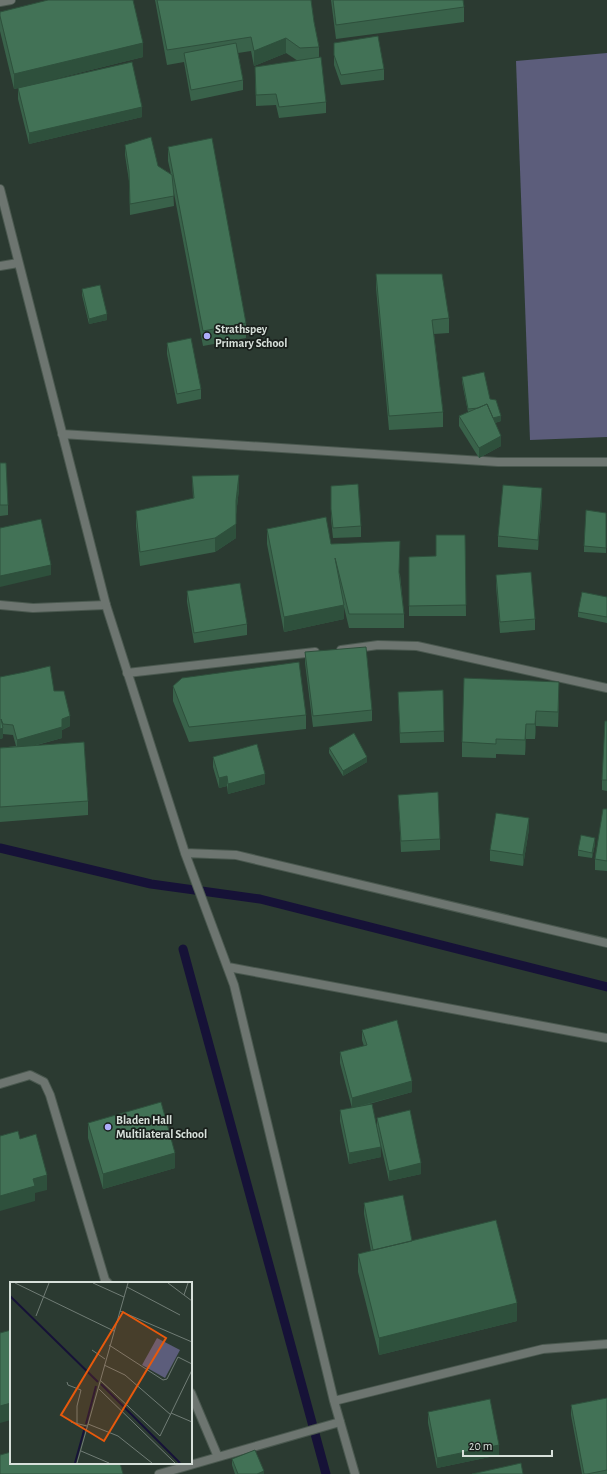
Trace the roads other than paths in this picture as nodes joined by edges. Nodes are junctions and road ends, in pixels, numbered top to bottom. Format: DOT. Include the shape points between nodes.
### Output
graph roads {
  1 [pos="12,0"];
  2 [pos="0,2"];
  3 [pos="0,189"];
  4 [pos="18,263"];
  5 [pos="0,266"];
  6 [pos="62,434"];
  7 [pos="607,462"];
  8 [pos="106,604"];
  9 [pos="0,605"];
  10 [pos="128,673"];
  11 [pos="607,688"];
  12 [pos="185,852"];
  13 [pos="607,943"];
  14 [pos="228,967"];
  15 [pos="607,1038"];
  16 [pos="0,1084"];
  17 [pos="107,1282"];
  18 [pos="607,1344"];
  19 [pos="192,1395"];
  20 [pos="334,1401"];
  21 [pos="340,1422"];
  22 [pos="218,1457"];
  23 [pos="159,1474"];
  24 [pos="355,1474"];
  1 -- 2 [label="street"];
  3 -- 4 [label="street"];
  4 -- 5 [label="street"];
  4 -- 6 [label="street"];
  6 -- 7 [label="street" via="498,462"];
  6 -- 8 [label="street"];
  8 -- 9 [label="street" via="33,608"];
  8 -- 10 [label="street"];
  10 -- 11 [label="street" via="378,645 417,646"];
  10 -- 12 [label="street"];
  12 -- 13 [label="street" via="236,856"];
  12 -- 14 [label="street"];
  14 -- 15 [label="street"];
  14 -- 20 [label="street"];
  16 -- 17 [label="street" via="30,1075 44,1082"];
  18 -- 20 [label="street" via="543,1349"];
  19 -- 22 [label="street"];
  20 -- 21 [label="street"];
  21 -- 22 [label="street"];
  21 -- 24 [label="street"];
  22 -- 23 [label="street"];
}
